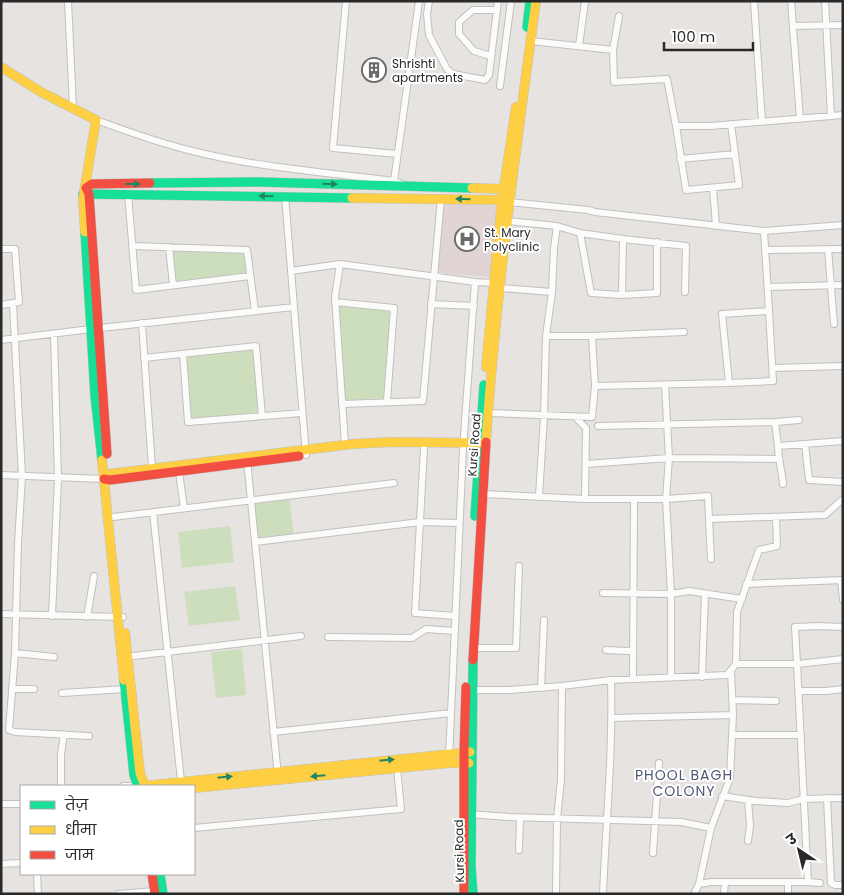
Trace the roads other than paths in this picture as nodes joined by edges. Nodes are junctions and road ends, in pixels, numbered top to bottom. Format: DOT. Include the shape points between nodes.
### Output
graph roads {
  1 [pos="68,1"];
  2 [pos="346,1"];
  3 [pos="419,1"];
  4 [pos="498,1"];
  5 [pos="511,1"];
  6 [pos="530,1"];
  7 [pos="536,1"];
  8 [pos="586,1"];
  9 [pos="754,1"];
  10 [pos="791,1"];
  11 [pos="825,1"];
  12 [pos="430,2"];
  13 [pos="497,10"];
  14 [pos="618,16"];
  15 [pos="826,25"];
  16 [pos="843,25"];
  17 [pos="793,26"];
  18 [pos="494,28"];
  19 [pos="507,28"];
  20 [pos="530,36"];
  21 [pos="579,46"];
  22 [pos="613,50"];
  23 [pos="491,56"];
  24 [pos="1,66"];
  25 [pos="500,86"];
  26 [pos="73,108"];
  27 [pos="831,116"];
  28 [pos="843,116"];
  29 [pos="800,119"];
  30 [pos="96,120"];
  31 [pos="762,122"];
  32 [pos="730,124"];
  33 [pos="676,126"];
  34 [pos="397,154"];
  35 [pos="734,154"];
  36 [pos="680,159"];
  37 [pos="394,180"];
  38 [pos="408,186"];
  39 [pos="713,188"];
  40 [pos="86,192"];
  41 [pos="128,194"];
  42 [pos="285,196"];
  43 [pos="506,196"];
  44 [pos="440,198"];
  45 [pos="507,221"];
  46 [pos="843,225"];
  47 [pos="558,226"];
  48 [pos="716,226"];
  49 [pos="764,232"];
  50 [pos="580,233"];
  51 [pos="623,239"];
  52 [pos="657,242"];
  53 [pos="132,246"];
  54 [pos="169,247"];
  55 [pos="1,249"];
  56 [pos="828,249"];
  57 [pos="843,249"];
  58 [pos="766,250"];
  59 [pos="340,264"];
  60 [pos="291,271"];
  61 [pos="250,276"];
  62 [pos="434,277"];
  63 [pos="475,282"];
  64 [pos="173,285"];
  65 [pos="843,285"];
  66 [pos="497,286"];
  67 [pos="830,286"];
  68 [pos="768,287"];
  69 [pos="552,292"];
  70 [pos="685,292"];
  71 [pos="622,295"];
  72 [pos="335,302"];
  73 [pos="13,304"];
  74 [pos="431,304"];
  75 [pos="1,305"];
  76 [pos="474,306"];
  77 [pos="294,307"];
  78 [pos="255,311"];
  79 [pos="769,311"];
  80 [pos="142,323"];
  81 [pos="834,324"];
  82 [pos="94,328"];
  83 [pos="684,332"];
  84 [pos="54,334"];
  85 [pos="546,336"];
  86 [pos="592,336"];
  87 [pos="15,339"];
  88 [pos="1,340"];
  89 [pos="183,354"];
  90 [pos="144,358"];
  91 [pos="843,366"];
  92 [pos="773,368"];
  93 [pos="729,383"];
  94 [pos="665,385"];
  95 [pos="595,386"];
  96 [pos="387,401"];
  97 [pos="342,404"];
  98 [pos="302,412"];
  99 [pos="488,414"];
  100 [pos="262,416"];
  101 [pos="544,416"];
  102 [pos="575,417"];
  103 [pos="799,420"];
  104 [pos="775,422"];
  105 [pos="667,425"];
  106 [pos="598,426"];
  107 [pos="843,441"];
  108 [pos="805,444"];
  109 [pos="345,445"];
  110 [pos="463,446"];
  111 [pos="483,446"];
  112 [pos="778,446"];
  113 [pos="424,448"];
  114 [pos="305,452"];
  115 [pos="669,458"];
  116 [pos="778,459"];
  117 [pos="246,460"];
  118 [pos="586,464"];
  119 [pos="152,468"];
  120 [pos="179,472"];
  121 [pos="1,475"];
  122 [pos="22,476"];
  123 [pos="58,478"];
  124 [pos="108,478"];
  125 [pos="843,482"];
  126 [pos="394,483"];
  127 [pos="783,484"];
  128 [pos="483,494"];
  129 [pos="539,496"];
  130 [pos="666,498"];
  131 [pos="843,499"];
  132 [pos="250,500"];
  133 [pos="585,500"];
  134 [pos="634,500"];
  135 [pos="184,508"];
  136 [pos="153,512"];
  137 [pos="113,517"];
  138 [pos="776,517"];
  139 [pos="709,519"];
  140 [pos="420,522"];
  141 [pos="459,523"];
  142 [pos="255,542"];
  143 [pos="711,559"];
  144 [pos="519,566"];
  145 [pos="94,576"];
  146 [pos="842,580"];
  147 [pos="746,584"];
  148 [pos="603,593"];
  149 [pos="634,593"];
  150 [pos="671,594"];
  151 [pos="704,594"];
  152 [pos="742,599"];
  153 [pos="843,600"];
  154 [pos="1,614"];
  155 [pos="16,615"];
  156 [pos="52,616"];
  157 [pos="456,616"];
  158 [pos="87,617"];
  159 [pos="120,617"];
  160 [pos="544,620"];
  161 [pos="843,627"];
  162 [pos="455,631"];
  163 [pos="301,636"];
  164 [pos="328,637"];
  165 [pos="264,640"];
  166 [pos="474,648"];
  167 [pos="606,650"];
  168 [pos="633,650"];
  169 [pos="15,653"];
  170 [pos="167,653"];
  171 [pos="54,657"];
  172 [pos="125,657"];
  173 [pos="843,659"];
  174 [pos="736,664"];
  175 [pos="797,664"];
  176 [pos="731,671"];
  177 [pos="702,676"];
  178 [pos="671,678"];
  179 [pos="632,679"];
  180 [pos="611,680"];
  181 [pos="562,686"];
  182 [pos="34,688"];
  183 [pos="541,688"];
  184 [pos="12,689"];
  185 [pos="125,689"];
  186 [pos="843,689"];
  187 [pos="469,690"];
  188 [pos="799,691"];
  189 [pos="62,693"];
  190 [pos="732,700"];
  191 [pos="776,701"];
  192 [pos="451,713"];
  193 [pos="733,715"];
  194 [pos="612,718"];
  195 [pos="273,732"];
  196 [pos="64,734"];
  197 [pos="732,735"];
  198 [pos="801,735"];
  199 [pos="89,736"];
  200 [pos="468,752"];
  201 [pos="450,754"];
  202 [pos="449,763"];
  203 [pos="468,763"];
  204 [pos="659,764"];
  205 [pos="397,768"];
  206 [pos="278,776"];
  207 [pos="181,781"];
  208 [pos="61,785"];
  209 [pos="141,785"];
  210 [pos="142,785"];
  211 [pos="150,785"];
  212 [pos="195,788"];
  213 [pos="722,796"];
  214 [pos="827,798"];
  215 [pos="843,798"];
  216 [pos="803,799"];
  217 [pos="748,800"];
  218 [pos="1,804"];
  219 [pos="20,804"];
  220 [pos="468,814"];
  221 [pos="520,818"];
  222 [pos="557,818"];
  223 [pos="606,820"];
  224 [pos="654,821"];
  225 [pos="195,828"];
  226 [pos="711,828"];
  227 [pos="748,841"];
  228 [pos="519,850"];
  229 [pos="653,853"];
  230 [pos="20,863"];
  231 [pos="1,864"];
  232 [pos="36,875"];
  233 [pos="152,875"];
  234 [pos="160,875"];
  235 [pos="726,882"];
  236 [pos="788,882"];
  237 [pos="808,882"];
  238 [pos="820,883"];
  239 [pos="700,884"];
  240 [pos="843,885"];
  241 [pos="157,893"];
  242 [pos="38,894"];
  243 [pos="118,894"];
  244 [pos="124,894"];
  245 [pos="464,894"];
  246 [pos="473,894"];
  247 [pos="556,894"];
  248 [pos="603,894"];
  249 [pos="694,894"];
  250 [pos="724,894"];
  251 [pos="788,894"];
  1 -- 26 [label="street"];
  2 -- 34 [label="street" via="333,148"];
  3 -- 34 [label="street"];
  4 -- 13 [label="street"];
  5 -- 19 [label="street"];
  6 -- 20 [label="street, Kursi Road"];
  7 -- 20 [label="street, Kursi Road"];
  8 -- 21 [label="street"];
  9 -- 31 [label="street"];
  10 -- 17 [label="street"];
  11 -- 15 [label="street"];
  12 -- 23 [label="street" via="427,14 429,35 450,72 485,80 489,75"];
  13 -- 18 [label="street"];
  13 -- 23 [label="street" via="473,10 459,22 459,34 474,51"];
  14 -- 22 [label="street"];
  15 -- 16 [label="street"];
  15 -- 17 [label="street"];
  15 -- 27 [label="street"];
  17 -- 29 [label="street"];
  18 -- 19 [label="street"];
  18 -- 23 [label="street"];
  19 -- 25 [label="street"];
  20 -- 21 [label="street"];
  20 -- 43 [label="street, Kursi Road"];
  21 -- 22 [label="street"];
  22 -- 33 [label="street" via="614,82 667,79"];
  24 -- 26 [label="street"];
  26 -- 30 [label="street"];
  27 -- 28 [label="street"];
  27 -- 29 [label="street"];
  29 -- 31 [label="street"];
  30 -- 37 [label="street" via="148,139 205,154"];
  30 -- 40 [label="street"];
  31 -- 32 [label="street"];
  32 -- 33 [label="street"];
  32 -- 35 [label="street"];
  33 -- 36 [label="street"];
  34 -- 37 [label="street"];
  35 -- 36 [label="street"];
  35 -- 39 [label="street" via="739,185"];
  36 -- 39 [label="street" via="686,190"];
  37 -- 38 [label="street"];
  40 -- 38 [label="street, one-way" via="92,184 260,182"];
  38 -- 43 [label="street"];
  39 -- 48 [label="street"];
  40 -- 41 [label="street"];
  40 -- 82 [label="street"];
  42 -- 41 [label="street, one-way"];
  41 -- 53 [label="street"];
  42 -- 44 [label="street"];
  42 -- 60 [label="street"];
  43 -- 44 [label="street, one-way"];
  43 -- 45 [label="street, Kursi Road"];
  43 -- 48 [label="street" via="595,212"];
  43 -- 66 [label="street, Kursi Road"];
  44 -- 62 [label="street"];
  45 -- 47 [label="street"];
  45 -- 66 [label="street, Kursi Road"];
  46 -- 49 [label="street"];
  47 -- 50 [label="street"];
  47 -- 69 [label="street"];
  48 -- 49 [label="street"];
  49 -- 58 [label="street"];
  50 -- 51 [label="street"];
  50 -- 71 [label="street" via="591,293"];
  51 -- 52 [label="street"];
  51 -- 71 [label="street"];
  52 -- 70 [label="street" via="686,246"];
  52 -- 71 [label="street" via="657,293"];
  53 -- 54 [label="street"];
  53 -- 64 [label="street" via="136,290"];
  54 -- 61 [label="street" via="247,250"];
  54 -- 64 [label="street"];
  55 -- 73 [label="street" via="15,249 20,302"];
  56 -- 57 [label="street"];
  56 -- 58 [label="street"];
  56 -- 67 [label="street"];
  58 -- 68 [label="street"];
  59 -- 60 [label="street"];
  59 -- 62 [label="street"];
  59 -- 72 [label="street"];
  60 -- 77 [label="street"];
  61 -- 64 [label="street"];
  61 -- 78 [label="street"];
  62 -- 63 [label="street"];
  62 -- 74 [label="street"];
  63 -- 66 [label="street"];
  63 -- 76 [label="street"];
  65 -- 67 [label="street"];
  66 -- 69 [label="street"];
  66 -- 99 [label="street, Kursi Road"];
  66 -- 111 [label="street, Kursi Road"];
  67 -- 68 [label="street"];
  67 -- 81 [label="street"];
  68 -- 79 [label="street"];
  69 -- 85 [label="street"];
  72 -- 96 [label="street" via="394,308"];
  72 -- 97 [label="street"];
  73 -- 75 [label="street"];
  73 -- 87 [label="street"];
  74 -- 76 [label="street"];
  74 -- 96 [label="street" via="423,401"];
  76 -- 110 [label="street"];
  77 -- 78 [label="street"];
  77 -- 98 [label="street"];
  78 -- 80 [label="street"];
  79 -- 92 [label="street"];
  79 -- 93 [label="street" via="722,314"];
  80 -- 82 [label="street"];
  80 -- 90 [label="street"];
  82 -- 84 [label="street"];
  82 -- 124 [label="street" via="95,396"];
  83 -- 86 [label="street"];
  84 -- 87 [label="street"];
  84 -- 123 [label="street"];
  85 -- 86 [label="street"];
  85 -- 101 [label="street"];
  86 -- 95 [label="street"];
  87 -- 88 [label="street"];
  87 -- 122 [label="street"];
  89 -- 90 [label="street"];
  89 -- 100 [label="street" via="188,422"];
  89 -- 100 [label="street" via="256,346"];
  90 -- 119 [label="street"];
  91 -- 92 [label="street"];
  92 -- 93 [label="street" via="773,380"];
  93 -- 94 [label="street"];
  94 -- 95 [label="street"];
  94 -- 105 [label="street"];
  95 -- 102 [label="street" via="592,417"];
  96 -- 97 [label="street"];
  97 -- 109 [label="street"];
  98 -- 100 [label="street"];
  98 -- 114 [label="street"];
  99 -- 101 [label="street"];
  99 -- 111 [label="street, Kursi Road"];
  101 -- 102 [label="street"];
  101 -- 129 [label="street"];
  102 -- 118 [label="street" via="586,428"];
  103 -- 104 [label="street"];
  104 -- 105 [label="street"];
  104 -- 112 [label="street"];
  105 -- 106 [label="street"];
  105 -- 115 [label="street"];
  107 -- 108 [label="street"];
  108 -- 112 [label="street"];
  108 -- 125 [label="street" via="809,480"];
  109 -- 110 [label="street" via="393,442"];
  109 -- 114 [label="street"];
  110 -- 111 [label="street"];
  110 -- 113 [label="street"];
  110 -- 141 [label="street"];
  111 -- 128 [label="street, Kursi Road"];
  111 -- 187 [label="street, Kursi Road"];
  112 -- 116 [label="street"];
  113 -- 114 [label="street"];
  113 -- 140 [label="street"];
  114 -- 117 [label="street"];
  115 -- 116 [label="street"];
  115 -- 118 [label="street"];
  115 -- 130 [label="street"];
  116 -- 127 [label="street"];
  117 -- 119 [label="street"];
  117 -- 120 [label="street"];
  117 -- 132 [label="street"];
  118 -- 133 [label="street"];
  119 -- 124 [label="street"];
  120 -- 124 [label="street"];
  120 -- 135 [label="street"];
  121 -- 122 [label="street"];
  122 -- 123 [label="street"];
  122 -- 155 [label="street"];
  123 -- 124 [label="street"];
  123 -- 156 [label="street"];
  124 -- 137 [label="street"];
  124 -- 159 [label="street"];
  126 -- 132 [label="street"];
  128 -- 129 [label="street"];
  128 -- 166 [label="street, Kursi Road"];
  129 -- 133 [label="street"];
  130 -- 134 [label="street"];
  130 -- 139 [label="street" via="708,496"];
  130 -- 150 [label="street"];
  131 -- 138 [label="street" via="825,516"];
  132 -- 135 [label="street"];
  132 -- 142 [label="street"];
  133 -- 134 [label="street"];
  134 -- 149 [label="street"];
  135 -- 136 [label="street"];
  136 -- 137 [label="street"];
  136 -- 170 [label="street"];
  137 -- 159 [label="street"];
  138 -- 139 [label="street"];
  138 -- 147 [label="street" via="777,546 759,550"];
  139 -- 143 [label="street"];
  140 -- 141 [label="street"];
  140 -- 142 [label="street"];
  140 -- 157 [label="street" via="415,613"];
  141 -- 157 [label="street"];
  142 -- 165 [label="street"];
  144 -- 166 [label="street" via="516,648"];
  145 -- 158 [label="street"];
  146 -- 147 [label="street"];
  146 -- 153 [label="street"];
  147 -- 152 [label="street"];
  148 -- 149 [label="street"];
  149 -- 150 [label="street"];
  149 -- 168 [label="street"];
  150 -- 151 [label="street" via="689,591"];
  150 -- 178 [label="street"];
  151 -- 152 [label="street"];
  151 -- 177 [label="street"];
  152 -- 174 [label="street" via="737,612"];
  154 -- 155 [label="street"];
  155 -- 156 [label="street"];
  155 -- 169 [label="street"];
  156 -- 158 [label="street"];
  157 -- 162 [label="street"];
  158 -- 159 [label="street"];
  159 -- 172 [label="street"];
  160 -- 183 [label="street"];
  161 -- 175 [label="street" via="795,627"];
  162 -- 164 [label="street" via="426,629 412,638"];
  162 -- 192 [label="street"];
  163 -- 165 [label="street"];
  165 -- 170 [label="street"];
  165 -- 195 [label="street"];
  166 -- 187 [label="street, Kursi Road"];
  167 -- 168 [label="street"];
  168 -- 179 [label="street"];
  169 -- 171 [label="street"];
  169 -- 184 [label="street"];
  170 -- 172 [label="street"];
  170 -- 207 [label="street"];
  172 -- 185 [label="street"];
  172 -- 210 [label="street"];
  173 -- 175 [label="street"];
  174 -- 175 [label="street"];
  174 -- 176 [label="street"];
  175 -- 188 [label="street"];
  176 -- 177 [label="street" via="726,675"];
  176 -- 190 [label="street"];
  177 -- 178 [label="street"];
  178 -- 179 [label="street"];
  179 -- 180 [label="street"];
  180 -- 181 [label="street"];
  180 -- 194 [label="street"];
  181 -- 183 [label="street"];
  181 -- 222 [label="street" via="561,780"];
  182 -- 184 [label="street"];
  183 -- 187 [label="street"];
  184 -- 196 [label="street" via="9,730"];
  185 -- 189 [label="street"];
  185 -- 209 [label="street" via="134,775"];
  186 -- 188 [label="street"];
  187 -- 200 [label="street, Kursi Road"];
  188 -- 198 [label="street"];
  190 -- 191 [label="street"];
  190 -- 193 [label="street"];
  192 -- 195 [label="street"];
  192 -- 201 [label="street"];
  193 -- 194 [label="street"];
  193 -- 197 [label="street"];
  194 -- 223 [label="street"];
  195 -- 206 [label="street"];
  196 -- 199 [label="street"];
  196 -- 208 [label="street"];
  197 -- 198 [label="street"];
  197 -- 213 [label="street" via="730,778"];
  198 -- 216 [label="street"];
  200 -- 201 [label="street"];
  200 -- 203 [label="street, Kursi Road"];
  201 -- 202 [label="street"];
  206 -- 201 [label="street, one-way"];
  202 -- 203 [label="street"];
  202 -- 205 [label="street"];
  203 -- 220 [label="street, Kursi Road"];
  204 -- 224 [label="street"];
  205 -- 206 [label="street, one-way"];
  205 -- 225 [label="street" via="401,809"];
  207 -- 206 [label="street, one-way"];
  206 -- 212 [label="street"];
  207 -- 211 [label="street"];
  213 -- 217 [label="street"];
  213 -- 226 [label="street"];
  214 -- 215 [label="street"];
  214 -- 216 [label="street"];
  214 -- 240 [label="street" via="831,883"];
  216 -- 217 [label="street" via="788,803"];
  216 -- 237 [label="street"];
  217 -- 227 [label="street"];
  218 -- 219 [label="street"];
  220 -- 221 [label="street"];
  220 -- 245 [label="street, Kursi Road"];
  220 -- 246 [label="street, Kursi Road"];
  221 -- 222 [label="street"];
  221 -- 228 [label="street"];
  222 -- 223 [label="street"];
  222 -- 247 [label="street"];
  223 -- 224 [label="street"];
  223 -- 248 [label="street"];
  224 -- 226 [label="street"];
  224 -- 229 [label="street"];
  226 -- 239 [label="street"];
  230 -- 231 [label="street"];
  232 -- 242 [label="street"];
  233 -- 241 [label="street"];
  234 -- 241 [label="street"];
  235 -- 236 [label="street"];
  235 -- 239 [label="street"];
  235 -- 250 [label="street"];
  236 -- 237 [label="street"];
  236 -- 251 [label="street"];
  237 -- 238 [label="street"];
  239 -- 249 [label="street"];
  241 -- 244 [label="street"];
  243 -- 244 [label="street"];
}
